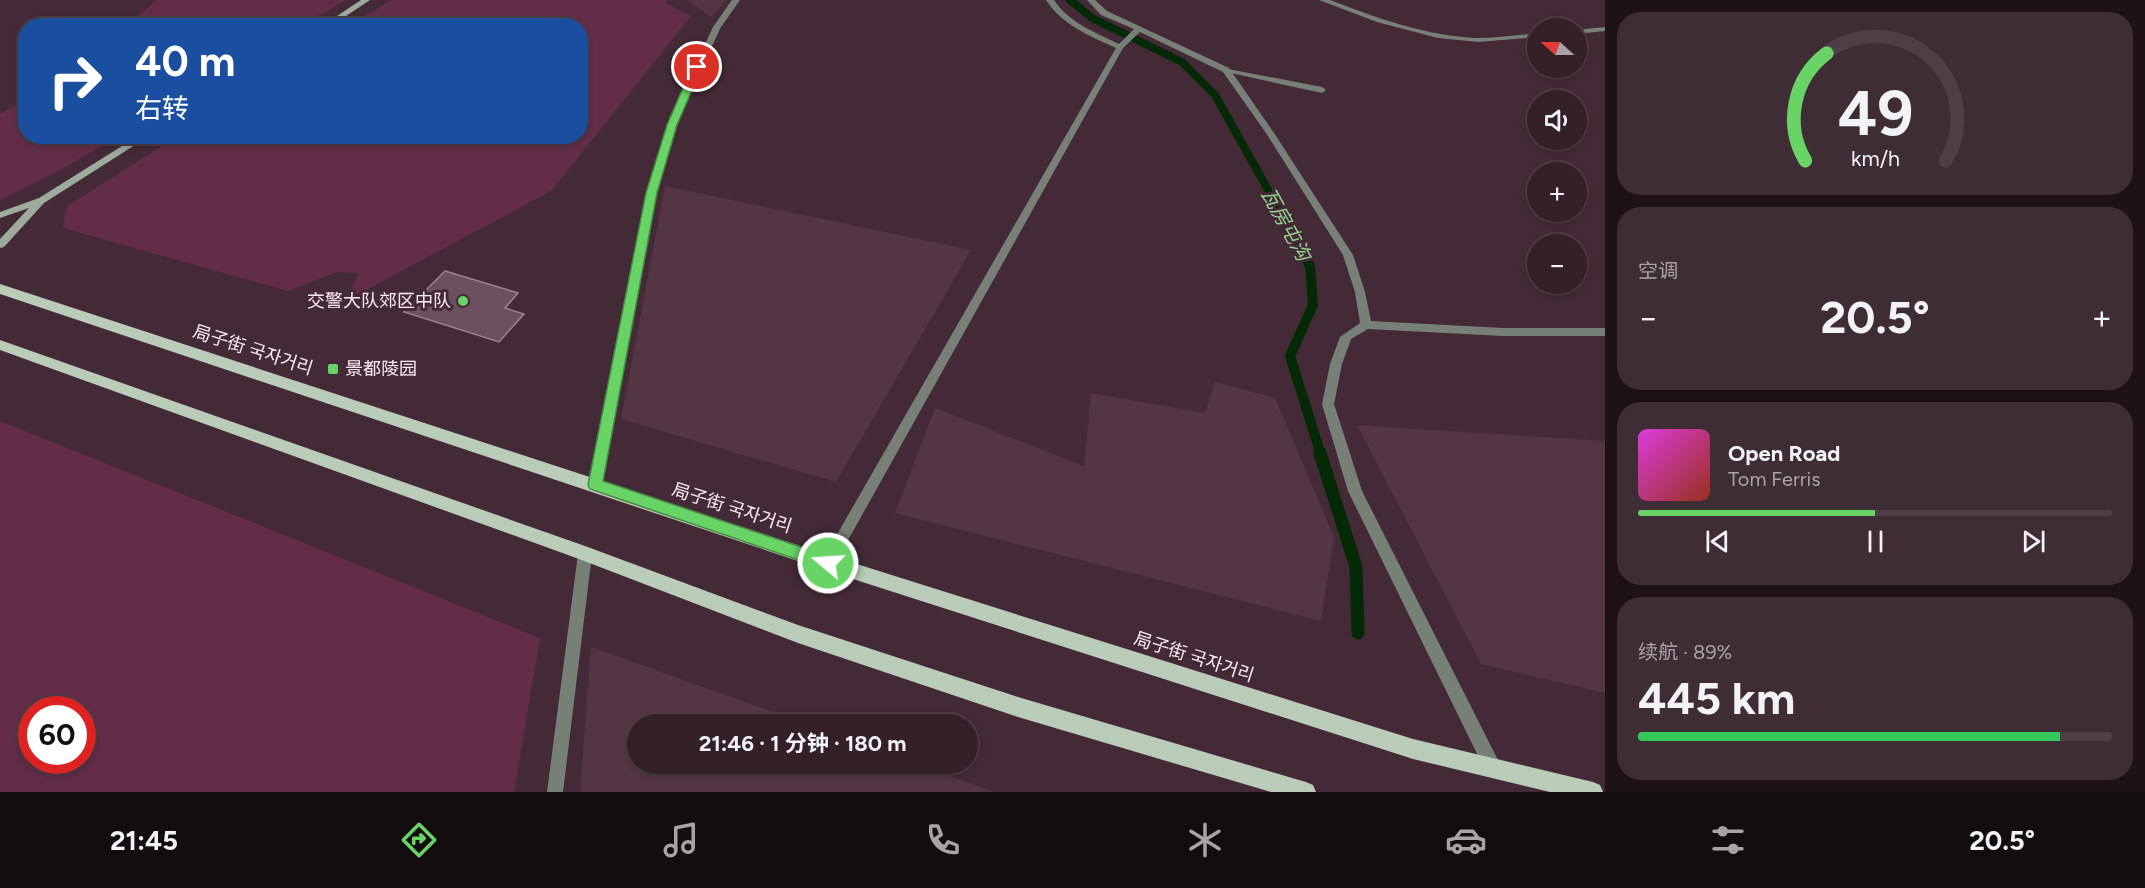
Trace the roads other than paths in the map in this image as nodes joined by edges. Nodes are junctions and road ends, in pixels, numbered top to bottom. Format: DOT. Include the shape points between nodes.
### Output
graph roads {
  1 [pos="366,0"];
  2 [pos="736,0"];
  3 [pos="1050,0"];
  4 [pos="1091,0"];
  5 [pos="1323,0"];
  6 [pos="338,18"];
  7 [pos="1605,29"];
  8 [pos="1136,31"];
  9 [pos="1587,31"];
  10 [pos="1527,36"];
  11 [pos="1122,45"];
  12 [pos="1226,70"];
  13 [pos="1322,90"];
  14 [pos="132,144"];
  15 [pos="42,200"];
  16 [pos="0,216"];
  17 [pos="0,245"];
  18 [pos="0,289"];
  19 [pos="1366,325"];
  20 [pos="1605,332"];
  21 [pos="0,345"];
  22 [pos="595,485"];
  23 [pos="585,554"];
  24 [pos="828,563"];
  25 [pos="1493,768"];
  26 [pos="555,792"];
  27 [pos="1306,792"];
  28 [pos="1593,792"];
  1 -- 6 [label="street"];
  2 -- 22 [label="street" via="697,67 672,125 651,193"];
  3 -- 11 [label="street" via="1073,23"];
  4 -- 8 [label="street" via="1104,13"];
  5 -- 10 [label="street" via="1392,26 1432,36 1478,40"];
  7 -- 9 [label="street"];
  8 -- 11 [label="street"];
  8 -- 12 [label="street" via="1206,58"];
  11 -- 24 [label="street"];
  12 -- 13 [label="street"];
  12 -- 19 [label="street" via="1348,255"];
  14 -- 15 [label="street"];
  15 -- 16 [label="street"];
  15 -- 17 [label="street"];
  18 -- 22 [label="main road, 局子街 국자거리"];
  19 -- 20 [label="street"];
  19 -- 25 [label="street" via="1346,337 1328,404 1355,491"];
  21 -- 23 [label="main road"];
  22 -- 24 [label="main road, 局子街 국자거리"];
  23 -- 26 [label="street"];
  23 -- 27 [label="main road" via="798,634 1018,707"];
  24 -- 25 [label="main road, 局子街 국자거리" via="1413,749"];
  25 -- 28 [label="main road, 局子街 국자거리"];
}
